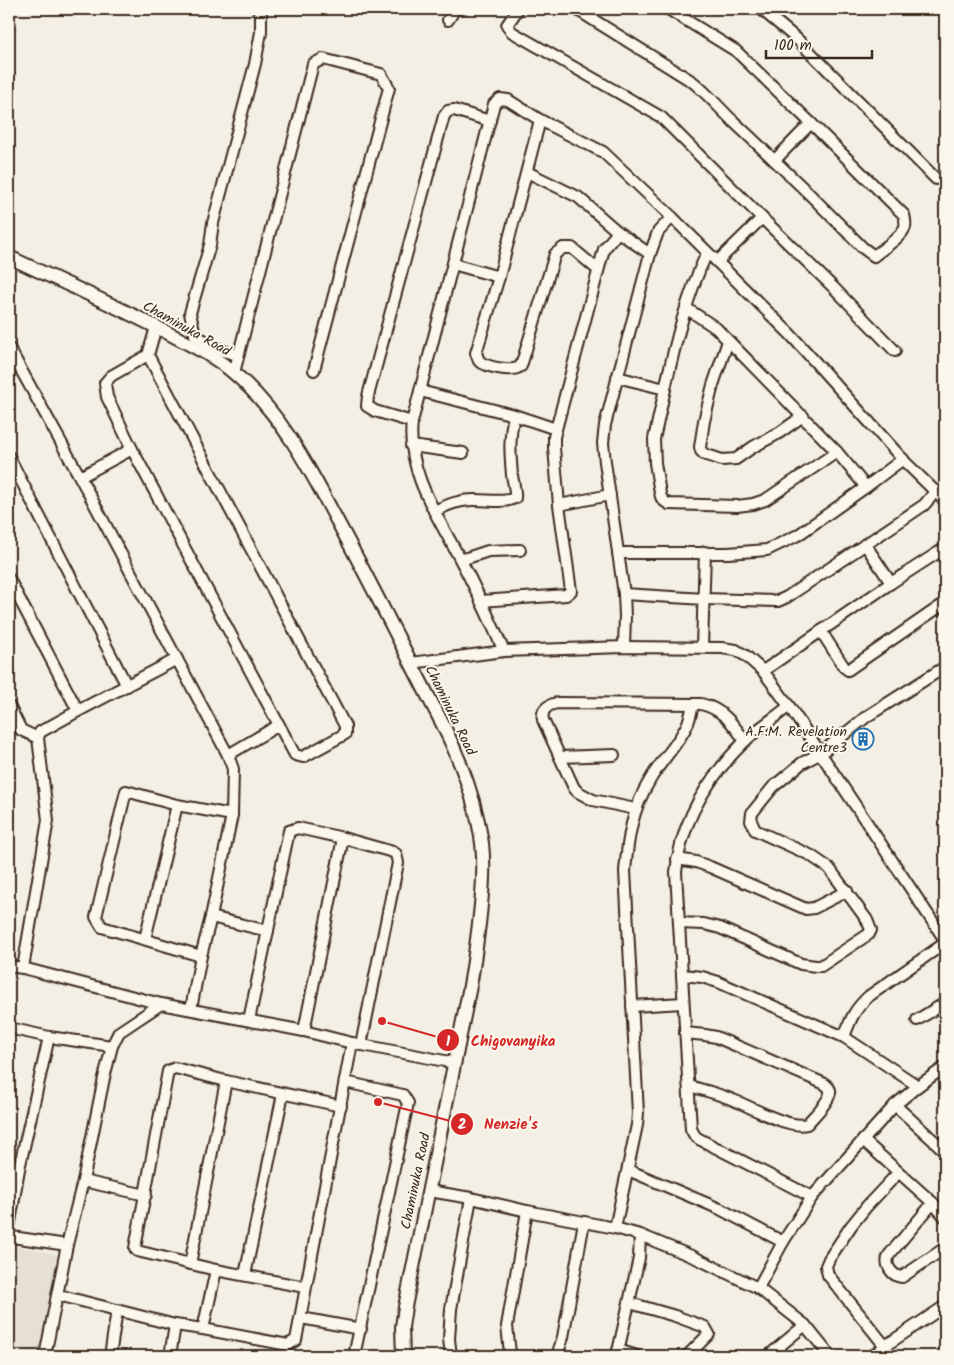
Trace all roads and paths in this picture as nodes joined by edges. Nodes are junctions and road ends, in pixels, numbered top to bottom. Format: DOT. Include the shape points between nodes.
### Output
graph roads {
  1 [pos="258,9"];
  2 [pos="455,9"];
  3 [pos="518,9"];
  4 [pos="576,9"];
  5 [pos="668,9"];
  6 [pos="761,9"];
  7 [pos="448,20"];
  8 [pos="540,120"];
  9 [pos="490,121"];
  10 [pos="811,123"];
  11 [pos="775,160"];
  12 [pos="527,172"];
  13 [pos="936,179"];
  14 [pos="672,217"];
  15 [pos="762,218"];
  16 [pos="618,232"];
  17 [pos="707,253"];
  18 [pos="650,254"];
  19 [pos="9,257"];
  20 [pos="717,262"];
  21 [pos="452,264"];
  22 [pos="598,270"];
  23 [pos="499,277"];
  24 [pos="686,308"];
  25 [pos="156,327"];
  26 [pos="728,341"];
  27 [pos="9,348"];
  28 [pos="895,351"];
  29 [pos="148,355"];
  30 [pos="238,355"];
  31 [pos="314,370"];
  32 [pos="234,373"];
  33 [pos="617,377"];
  34 [pos="665,389"];
  35 [pos="420,391"];
  36 [pos="514,415"];
  37 [pos="803,416"];
  38 [pos="412,422"];
  39 [pos="556,430"];
  40 [pos="412,446"];
  41 [pos="132,449"];
  42 [pos="837,452"];
  43 [pos="463,453"];
  44 [pos="9,458"];
  45 [pos="903,459"];
  46 [pos="80,477"];
  47 [pos="866,487"];
  48 [pos="936,491"];
  49 [pos="610,495"];
  50 [pos="945,501"];
  51 [pos="560,504"];
  52 [pos="434,511"];
  53 [pos="865,544"];
  54 [pos="945,548"];
  55 [pos="520,550"];
  56 [pos="705,552"];
  57 [pos="618,553"];
  58 [pos="461,560"];
  59 [pos="9,580"];
  60 [pos="891,582"];
  61 [pos="624,594"];
  62 [pos="704,599"];
  63 [pos="481,601"];
  64 [pos="945,604"];
  65 [pos="821,631"];
  66 [pos="624,647"];
  67 [pos="702,647"];
  68 [pos="504,651"];
  69 [pos="177,659"];
  70 [pos="411,663"];
  71 [pos="945,667"];
  72 [pos="763,671"];
  73 [pos="127,686"];
  74 [pos="693,704"];
  75 [pos="9,706"];
  76 [pos="789,706"];
  77 [pos="78,710"];
  78 [pos="279,725"];
  79 [pos="38,738"];
  80 [pos="745,741"];
  81 [pos="821,753"];
  82 [pos="228,755"];
  83 [pos="614,755"];
  84 [pos="560,757"];
  85 [pos="177,805"];
  86 [pos="635,809"];
  87 [pos="232,815"];
  88 [pos="343,838"];
  89 [pos="677,859"];
  90 [pos="847,891"];
  91 [pos="211,918"];
  92 [pos="678,923"];
  93 [pos="268,931"];
  94 [pos="145,939"];
  95 [pos="945,942"];
  96 [pos="201,956"];
  97 [pos="9,966"];
  98 [pos="23,968"];
  99 [pos="682,975"];
  100 [pos="945,1002"];
  101 [pos="683,1003"];
  102 [pos="161,1004"];
  103 [pos="632,1006"];
  104 [pos="191,1008"];
  105 [pos="249,1020"];
  106 [pos="917,1020"];
  107 [pos="9,1028"];
  108 [pos="304,1031"];
  109 [pos="685,1033"];
  110 [pos="49,1037"];
  111 [pos="844,1037"];
  112 [pos="357,1044"];
  113 [pos="112,1046"];
  114 [pos="455,1064"];
  115 [pos="945,1067"];
  116 [pos="226,1081"];
  117 [pos="345,1082"];
  118 [pos="689,1086"];
  119 [pos="918,1086"];
  120 [pos="283,1094"];
  121 [pos="895,1105"];
  122 [pos="341,1106"];
  123 [pos="863,1140"];
  124 [pos="945,1151"];
  125 [pos="9,1167"];
  126 [pos="20,1169"];
  127 [pos="628,1170"];
  128 [pos="898,1173"];
  129 [pos="83,1181"];
  130 [pos="428,1191"];
  131 [pos="146,1195"];
  132 [pos="471,1198"];
  133 [pos="812,1198"];
  134 [pos="932,1203"];
  135 [pos="527,1211"];
  136 [pos="945,1217"];
  137 [pos="584,1222"];
  138 [pos="9,1228"];
  139 [pos="616,1228"];
  140 [pos="9,1234"];
  141 [pos="640,1236"];
  142 [pos="783,1242"];
  143 [pos="67,1245"];
  144 [pos="945,1248"];
  145 [pos="190,1264"];
  146 [pos="216,1270"];
  147 [pos="245,1275"];
  148 [pos="305,1286"];
  149 [pos="758,1288"];
  150 [pos="58,1295"];
  151 [pos="630,1303"];
  152 [pos="945,1306"];
  153 [pos="117,1310"];
  154 [pos="301,1318"];
  155 [pos="175,1325"];
  156 [pos="805,1325"];
  157 [pos="203,1329"];
  158 [pos="360,1329"];
  159 [pos="885,1346"];
  160 [pos="618,1353"];
  161 [pos="45,1356"];
  162 [pos="110,1356"];
  163 [pos="170,1356"];
  164 [pos="354,1356"];
  165 [pos="403,1356"];
  166 [pos="451,1356"];
  167 [pos="512,1356"];
  168 [pos="557,1356"];
  169 [pos="636,1356"];
  170 [pos="687,1356"];
  171 [pos="768,1356"];
  172 [pos="830,1356"];
  173 [pos="873,1356"];
  1 -- 30 [label="street" via="261,32 255,64 190,313 195,335 223,351"];
  2 -- 7 [label="street"];
  3 -- 15 [label="street" via="507,25 512,32 661,117"];
  4 -- 11 [label="street" via="693,82"];
  5 -- 10 [label="street" via="736,51"];
  6 -- 13 [label="street" via="797,39"];
  8 -- 9 [label="street" via="508,100 500,99 494,104"];
  8 -- 12 [label="street"];
  8 -- 14 [label="street" via="603,152"];
  9 -- 21 [label="street"];
  9 -- 38 [label="street" via="454,110 444,116 368,396 367,406 375,411"];
  10 -- 11 [label="street"];
  10 -- 11 [label="street" via="904,215 904,228 899,236 874,256"];
  12 -- 16 [label="street" via="578,197"];
  12 -- 23 [label="street"];
  14 -- 17 [label="street"];
  14 -- 18 [label="street" via="658,232"];
  15 -- 20 [label="street"];
  15 -- 28 [label="street"];
  16 -- 18 [label="street"];
  16 -- 22 [label="street" via="604,249"];
  17 -- 20 [label="street"];
  17 -- 24 [label="street"];
  18 -- 33 [label="street"];
  19 -- 25 [label="main road, Chaminuka Road"];
  20 -- 45 [label="street" via="790,334"];
  21 -- 23 [label="street"];
  21 -- 35 [label="street"];
  22 -- 23 [label="street" via="572,248 563,248 556,254 524,359 521,366 510,370 480,363 476,353"];
  22 -- 39 [label="street"];
  24 -- 26 [label="street"];
  24 -- 34 [label="street"];
  25 -- 29 [label="street"];
  25 -- 32 [label="main road, Chaminuka Road"];
  26 -- 37 [label="street"];
  26 -- 37 [label="street" via="704,421 701,451 722,460 736,459"];
  27 -- 46 [label="street"];
  29 -- 41 [label="street" via="105,383 107,396"];
  29 -- 78 [label="street" via="337,710 345,726 345,734 303,757 295,755"];
  30 -- 31 [label="street" via="313,64 323,59 381,74 389,88"];
  30 -- 32 [label="street"];
  32 -- 70 [label="main road, Chaminuka Road" via="270,408 288,434"];
  33 -- 34 [label="street"];
  33 -- 49 [label="street" via="605,425 605,462"];
  34 -- 42 [label="street" via="654,439 661,498 669,504 753,504"];
  35 -- 36 [label="street"];
  35 -- 38 [label="street"];
  36 -- 39 [label="street"];
  36 -- 52 [label="street" via="510,461 515,498 508,501 474,499"];
  37 -- 42 [label="street"];
  38 -- 40 [label="street"];
  39 -- 51 [label="street" via="554,448"];
  40 -- 43 [label="street"];
  40 -- 52 [label="street"];
  41 -- 46 [label="street"];
  41 -- 78 [label="street"];
  42 -- 47 [label="street"];
  44 -- 73 [label="street"];
  45 -- 47 [label="street"];
  45 -- 48 [label="street"];
  46 -- 69 [label="street"];
  47 -- 56 [label="street" via="798,536 775,547 753,552"];
  48 -- 50 [label="street"];
  48 -- 53 [label="street" via="924,505"];
  49 -- 51 [label="street"];
  49 -- 57 [label="street"];
  51 -- 63 [label="street" via="570,593"];
  52 -- 58 [label="street"];
  53 -- 60 [label="street"];
  53 -- 62 [label="street" via="778,601"];
  54 -- 60 [label="street"];
  55 -- 58 [label="street" via="488,551"];
  56 -- 57 [label="street"];
  56 -- 62 [label="street"];
  57 -- 61 [label="street"];
  58 -- 63 [label="street"];
  59 -- 77 [label="street"];
  60 -- 65 [label="street"];
  61 -- 62 [label="street"];
  61 -- 66 [label="street"];
  62 -- 67 [label="street"];
  63 -- 68 [label="street"];
  64 -- 65 [label="street" via="848,670"];
  65 -- 72 [label="street"];
  66 -- 67 [label="street"];
  66 -- 68 [label="street"];
  67 -- 72 [label="street" via="736,650"];
  68 -- 70 [label="street"];
  69 -- 73 [label="street"];
  69 -- 82 [label="street"];
  70 -- 114 [label="main road, Chaminuka Road" via="454,747 472,798 482,844 483,884 474,968"];
  71 -- 81 [label="street" via="866,717"];
  72 -- 76 [label="street"];
  73 -- 77 [label="street"];
  74 -- 80 [label="street" via="716,710 730,720"];
  74 -- 84 [label="street" via="551,704 542,715"];
  74 -- 86 [label="street" via="682,734 650,778"];
  75 -- 79 [label="street" via="21,730"];
  76 -- 80 [label="street"];
  76 -- 81 [label="street"];
  77 -- 79 [label="street" via="40,732"];
  78 -- 82 [label="street"];
  79 -- 98 [label="street" via="48,820"];
  80 -- 89 [label="street" via="717,772 695,806"];
  81 -- 90 [label="street" via="802,763 773,787 752,813 751,821 755,830 820,861"];
  81 -- 95 [label="street"];
  82 -- 87 [label="street" via="233,769"];
  83 -- 84 [label="street"];
  84 -- 86 [label="street" via="578,792 593,800"];
  85 -- 87 [label="street"];
  85 -- 94 [label="street"];
  85 -- 94 [label="street" via="126,791 96,917 102,927"];
  86 -- 103 [label="street" via="624,871"];
  87 -- 91 [label="street"];
  88 -- 93 [label="street" via="298,828 289,831"];
  88 -- 108 [label="street"];
  88 -- 112 [label="street" via="392,852 396,854 398,864"];
  89 -- 90 [label="street" via="696,862 806,909"];
  89 -- 92 [label="street"];
  90 -- 92 [label="street" via="871,930 821,966 801,964 710,925"];
  91 -- 93 [label="street"];
  91 -- 96 [label="street"];
  92 -- 99 [label="street"];
  93 -- 105 [label="street"];
  94 -- 96 [label="street"];
  95 -- 111 [label="street" via="859,1005"];
  96 -- 104 [label="street"];
  97 -- 98 [label="street"];
  98 -- 102 [label="street"];
  99 -- 101 [label="street"];
  99 -- 111 [label="street" via="718,982"];
  100 -- 106 [label="street"];
  101 -- 103 [label="street"];
  101 -- 109 [label="street"];
  102 -- 104 [label="street"];
  102 -- 113 [label="street" via="119,1032"];
  103 -- 127 [label="street" via="638,1113"];
  104 -- 105 [label="street"];
  105 -- 108 [label="street"];
  107 -- 110 [label="street"];
  108 -- 112 [label="street"];
  109 -- 118 [label="street"];
  109 -- 118 [label="street" via="716,1037 825,1084 830,1094 806,1124 796,1125"];
  110 -- 113 [label="street"];
  110 -- 126 [label="street"];
  111 -- 119 [label="street"];
  112 -- 114 [label="street"];
  112 -- 117 [label="street"];
  113 -- 129 [label="street"];
  114 -- 130 [label="main road, Chaminuka Road"];
  115 -- 119 [label="street"];
  116 -- 120 [label="street"];
  116 -- 131 [label="street" via="175,1068 168,1071"];
  116 -- 145 [label="street"];
  117 -- 122 [label="street"];
  117 -- 158 [label="street" via="403,1095 408,1103"];
  118 -- 133 [label="street" via="691,1129 698,1139"];
  119 -- 121 [label="street"];
  120 -- 122 [label="street"];
  120 -- 147 [label="street"];
  121 -- 123 [label="street"];
  121 -- 124 [label="street"];
  122 -- 148 [label="street"];
  123 -- 128 [label="street"];
  123 -- 133 [label="street"];
  125 -- 126 [label="street"];
  126 -- 138 [label="street"];
  127 -- 139 [label="street"];
  127 -- 142 [label="street" via="720,1209"];
  128 -- 134 [label="street"];
  128 -- 159 [label="street" via="867,1206 826,1266 828,1275"];
  129 -- 131 [label="street"];
  129 -- 143 [label="street"];
  130 -- 132 [label="street"];
  130 -- 165 [label="main road, Chaminuka Road" via="404,1307"];
  131 -- 145 [label="street" via="135,1248"];
  132 -- 135 [label="street"];
  132 -- 166 [label="street" via="452,1308"];
  133 -- 142 [label="street"];
  134 -- 136 [label="street"];
  134 -- 144 [label="street" via="889,1255 887,1265 896,1276 902,1277"];
  135 -- 137 [label="street"];
  135 -- 167 [label="street" via="507,1326"];
  137 -- 139 [label="street"];
  137 -- 168 [label="street"];
  139 -- 141 [label="street"];
  140 -- 143 [label="street"];
  141 -- 149 [label="street"];
  141 -- 151 [label="street"];
  142 -- 149 [label="street"];
  143 -- 150 [label="street"];
  145 -- 146 [label="street"];
  146 -- 147 [label="street"];
  146 -- 157 [label="street"];
  147 -- 148 [label="street"];
  148 -- 154 [label="street"];
  149 -- 156 [label="street"];
  150 -- 153 [label="street"];
  150 -- 161 [label="street"];
  151 -- 160 [label="street"];
  151 -- 170 [label="street" via="705,1327 709,1334"];
  152 -- 159 [label="street"];
  153 -- 155 [label="street"];
  153 -- 162 [label="street"];
  154 -- 157 [label="street" via="296,1340 288,1345"];
  154 -- 158 [label="street"];
  155 -- 157 [label="street"];
  155 -- 163 [label="street"];
  156 -- 171 [label="street"];
  156 -- 172 [label="street"];
  158 -- 164 [label="street"];
  159 -- 173 [label="street"];
  160 -- 169 [label="street"];
}
